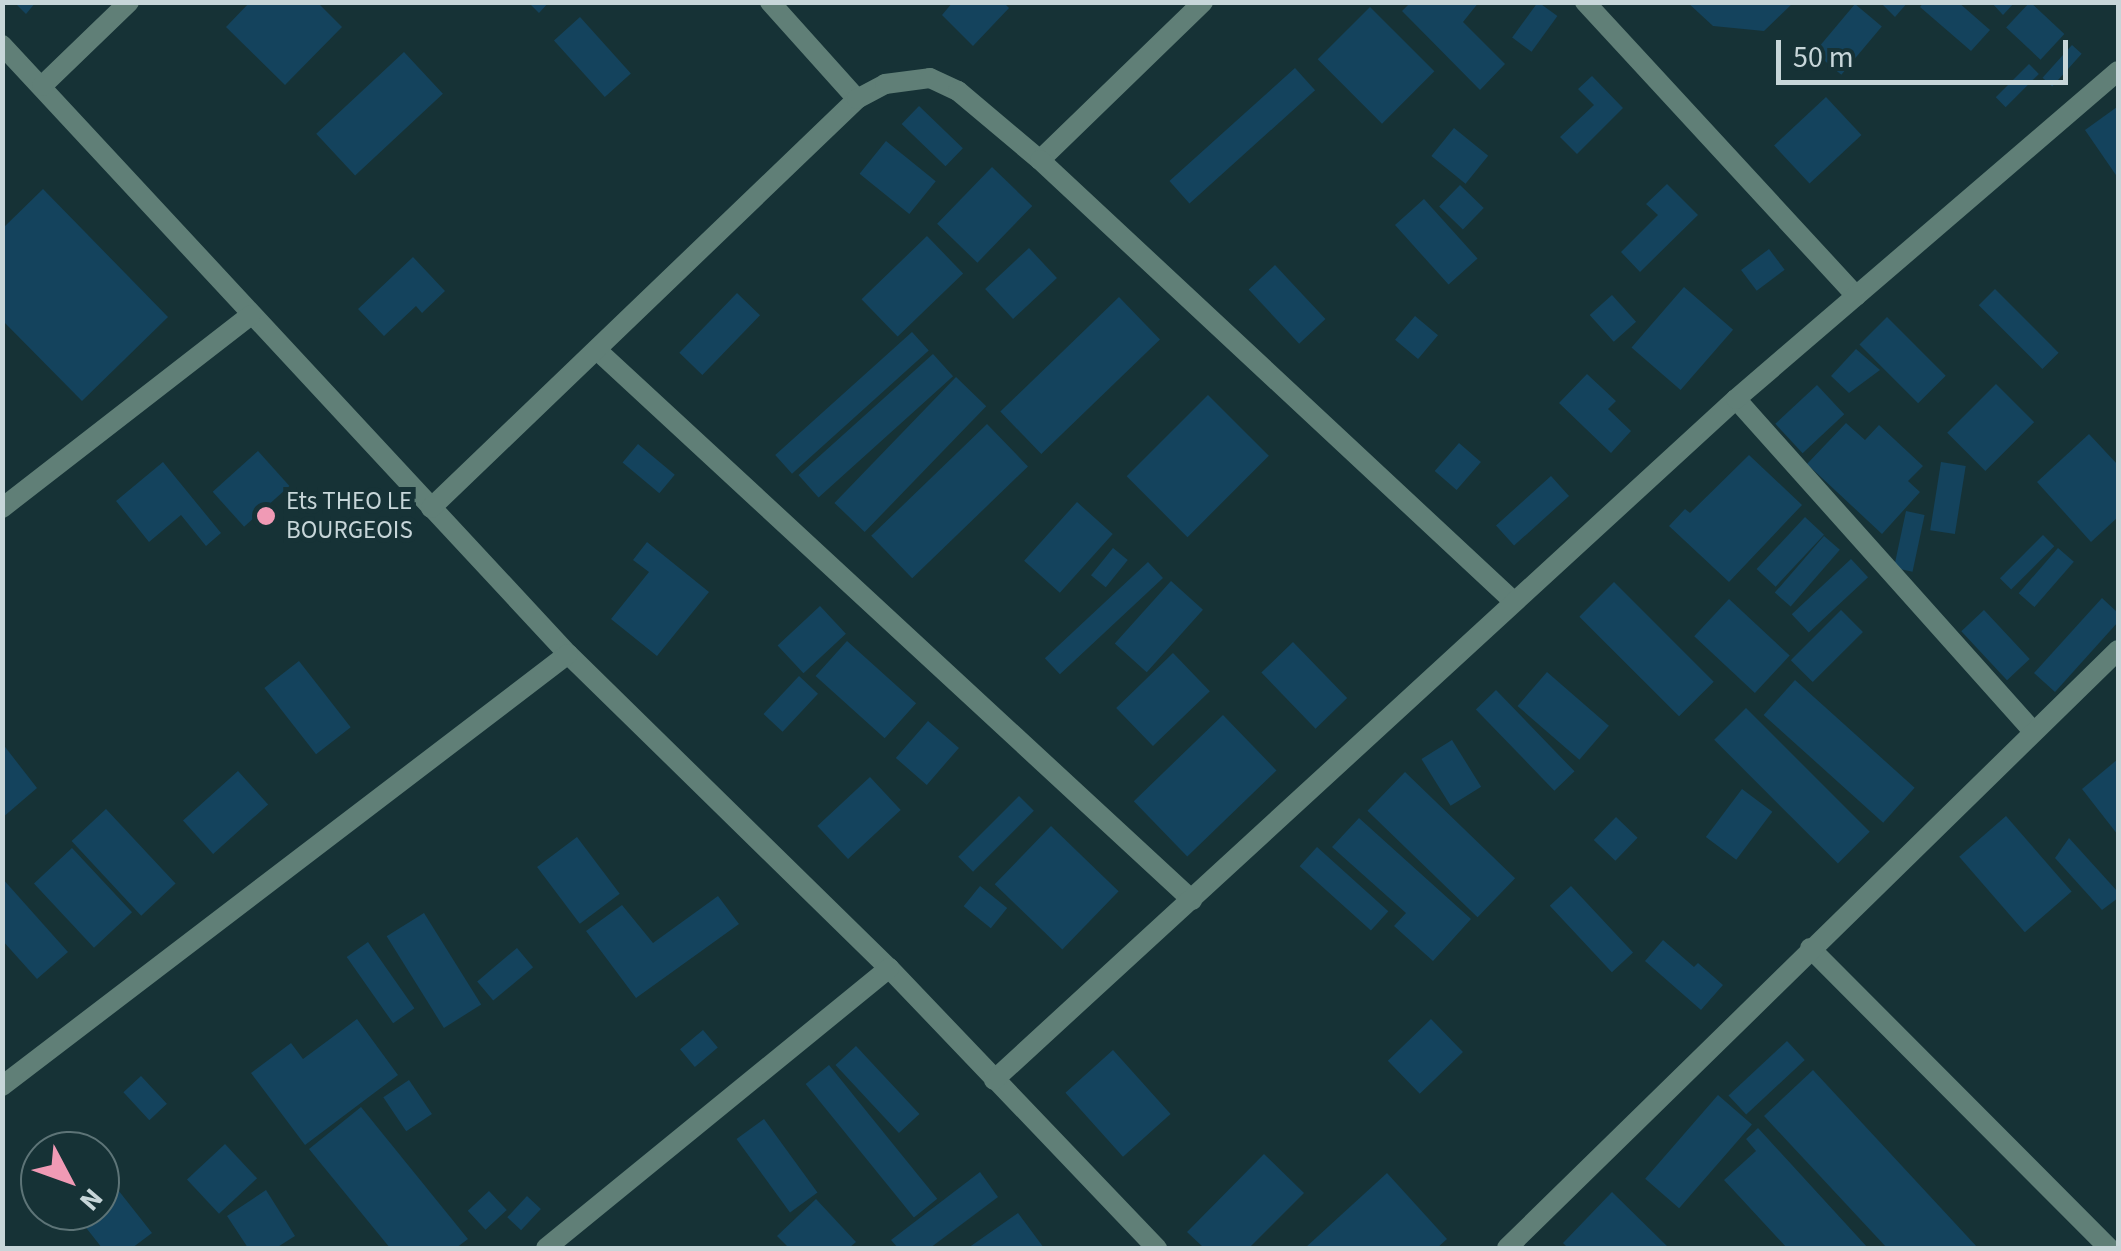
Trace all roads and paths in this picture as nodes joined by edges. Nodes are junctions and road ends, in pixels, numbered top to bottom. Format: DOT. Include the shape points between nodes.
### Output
graph roads {
  1 [pos="129,2"];
  2 [pos="770,2"];
  3 [pos="1203,2"];
  4 [pos="1585,2"];
  5 [pos="2,45"];
  6 [pos="2118,71"];
  7 [pos="42,86"];
  8 [pos="858,99"];
  9 [pos="1040,160"];
  10 [pos="1856,296"];
  11 [pos="250,315"];
  12 [pos="598,352"];
  13 [pos="1736,400"];
  14 [pos="2,508"];
  15 [pos="431,508"];
  16 [pos="1514,601"];
  17 [pos="2118,650"];
  18 [pos="568,654"];
  19 [pos="2032,730"];
  20 [pos="1192,900"];
  21 [pos="1810,948"];
  22 [pos="890,968"];
  23 [pos="994,1080"];
  24 [pos="2,1086"];
  25 [pos="1514,1246"];
  26 [pos="546,1248"];
  27 [pos="1158,1248"];
  28 [pos="2109,1248"];
  1 -- 7 [label="street"];
  2 -- 8 [label="street"];
  3 -- 9 [label="street"];
  4 -- 10 [label="street"];
  5 -- 7 [label="street"];
  6 -- 10 [label="street"];
  7 -- 11 [label="street"];
  8 -- 9 [label="street" via="885,84 930,78 958,91"];
  8 -- 12 [label="street"];
  9 -- 16 [label="street"];
  10 -- 13 [label="street"];
  11 -- 14 [label="street"];
  11 -- 15 [label="street"];
  12 -- 15 [label="street"];
  12 -- 20 [label="street"];
  13 -- 16 [label="street"];
  13 -- 19 [label="street"];
  15 -- 18 [label="street"];
  16 -- 20 [label="street"];
  17 -- 19 [label="street"];
  18 -- 22 [label="street"];
  18 -- 24 [label="street"];
  19 -- 21 [label="street"];
  20 -- 23 [label="street"];
  21 -- 25 [label="street"];
  21 -- 28 [label="street"];
  22 -- 23 [label="street"];
  22 -- 26 [label="street"];
  23 -- 27 [label="street"];
}
